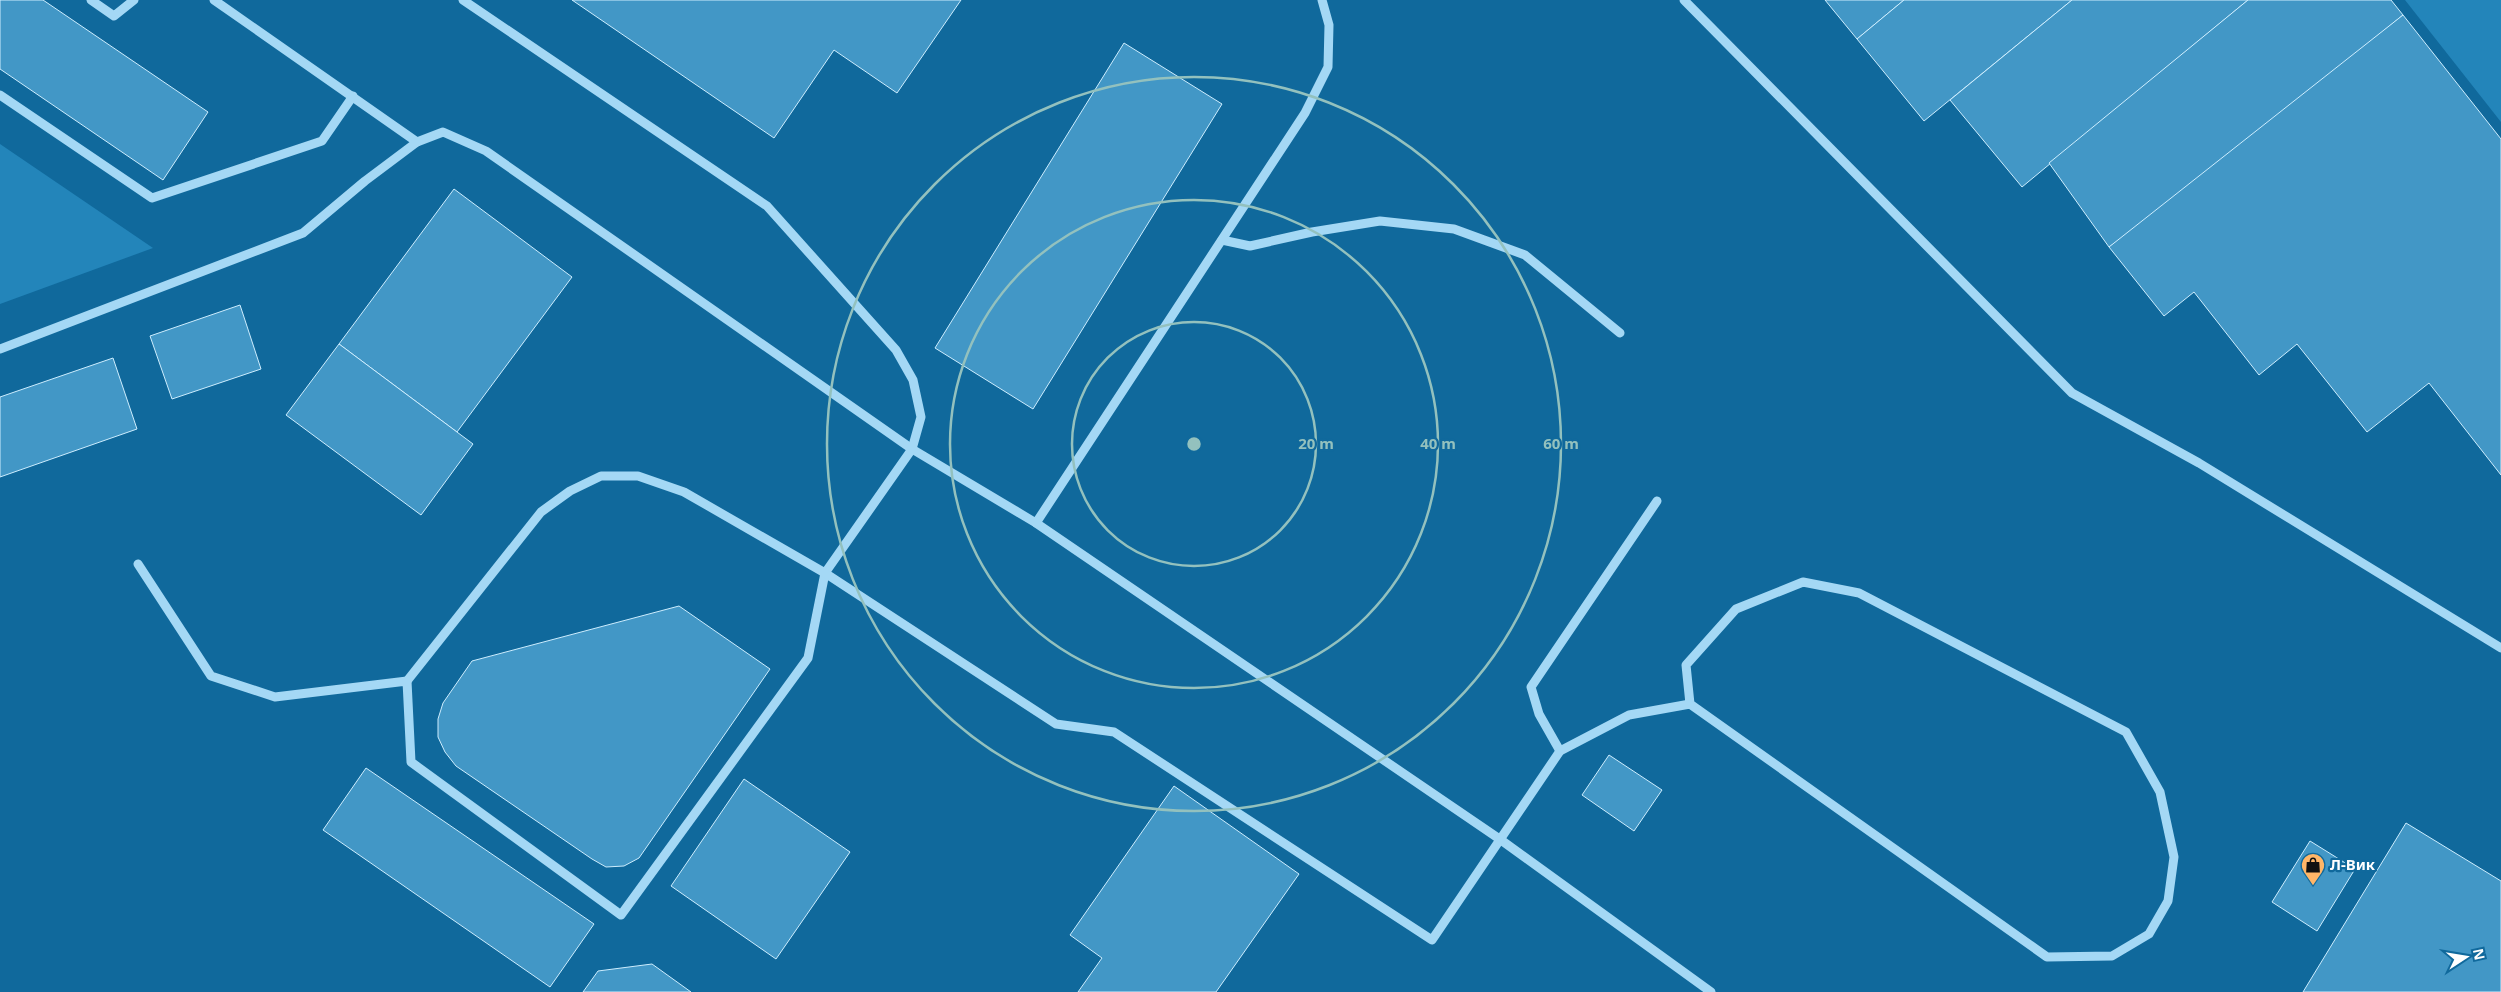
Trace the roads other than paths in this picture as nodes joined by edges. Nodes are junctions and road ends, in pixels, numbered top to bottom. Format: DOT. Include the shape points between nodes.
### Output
graph roads {
  1 [pos="91,0"];
  2 [pos="134,0"];
  3 [pos="214,0"];
  4 [pos="463,0"];
  5 [pos="1322,0"];
  6 [pos="1684,0"];
  7 [pos="0,95"];
  8 [pos="353,96"];
  9 [pos="417,142"];
  10 [pos="1222,240"];
  11 [pos="1620,333"];
  12 [pos="0,349"];
  13 [pos="912,449"];
  14 [pos="1657,501"];
  15 [pos="1036,523"];
  16 [pos="138,564"];
  17 [pos="825,573"];
  18 [pos="2501,648"];
  19 [pos="407,681"];
  20 [pos="1690,704"];
  21 [pos="1560,751"];
  22 [pos="1501,840"];
  23 [pos="1711,992"];
  1 -- 2 [label="street" via="114,16"];
  3 -- 8 [label="street"];
  4 -- 13 [label="street" via="767,206 896,350 913,380 921,416"];
  5 -- 10 [label="street" via="1329,24 1328,67 1305,113"];
  6 -- 18 [label="street" via="2072,393 2199,463"];
  7 -- 8 [label="street" via="152,198 322,141"];
  8 -- 9 [label="street"];
  9 -- 12 [label="street" via="303,233"];
  9 -- 13 [label="street" via="443,132 486,151"];
  10 -- 11 [label="street" via="1250,246 1380,221 1454,229 1525,255"];
  10 -- 15 [label="street"];
  13 -- 15 [label="street"];
  13 -- 17 [label="street"];
  14 -- 21 [label="street" via="1531,687 1538,714"];
  15 -- 22 [label="street"];
  16 -- 19 [label="street" via="211,676 275,697"];
  17 -- 19 [label="street" via="684,492 638,476 601,476 570,491 541,512"];
  17 -- 19 [label="street" via="808,658 621,915 411,762"];
  17 -- 22 [label="street" via="1056,724 1114,732 1432,940"];
  20 -- 20 [label="street" via="2048,957 2112,956 2149,934 2168,901 2174,857 2160,792 2126,732 1859,594 1804,582 1736,609 1686,665"];
  20 -- 21 [label="street" via="1629,714"];
  21 -- 22 [label="street"];
  22 -- 23 [label="street"];
}
